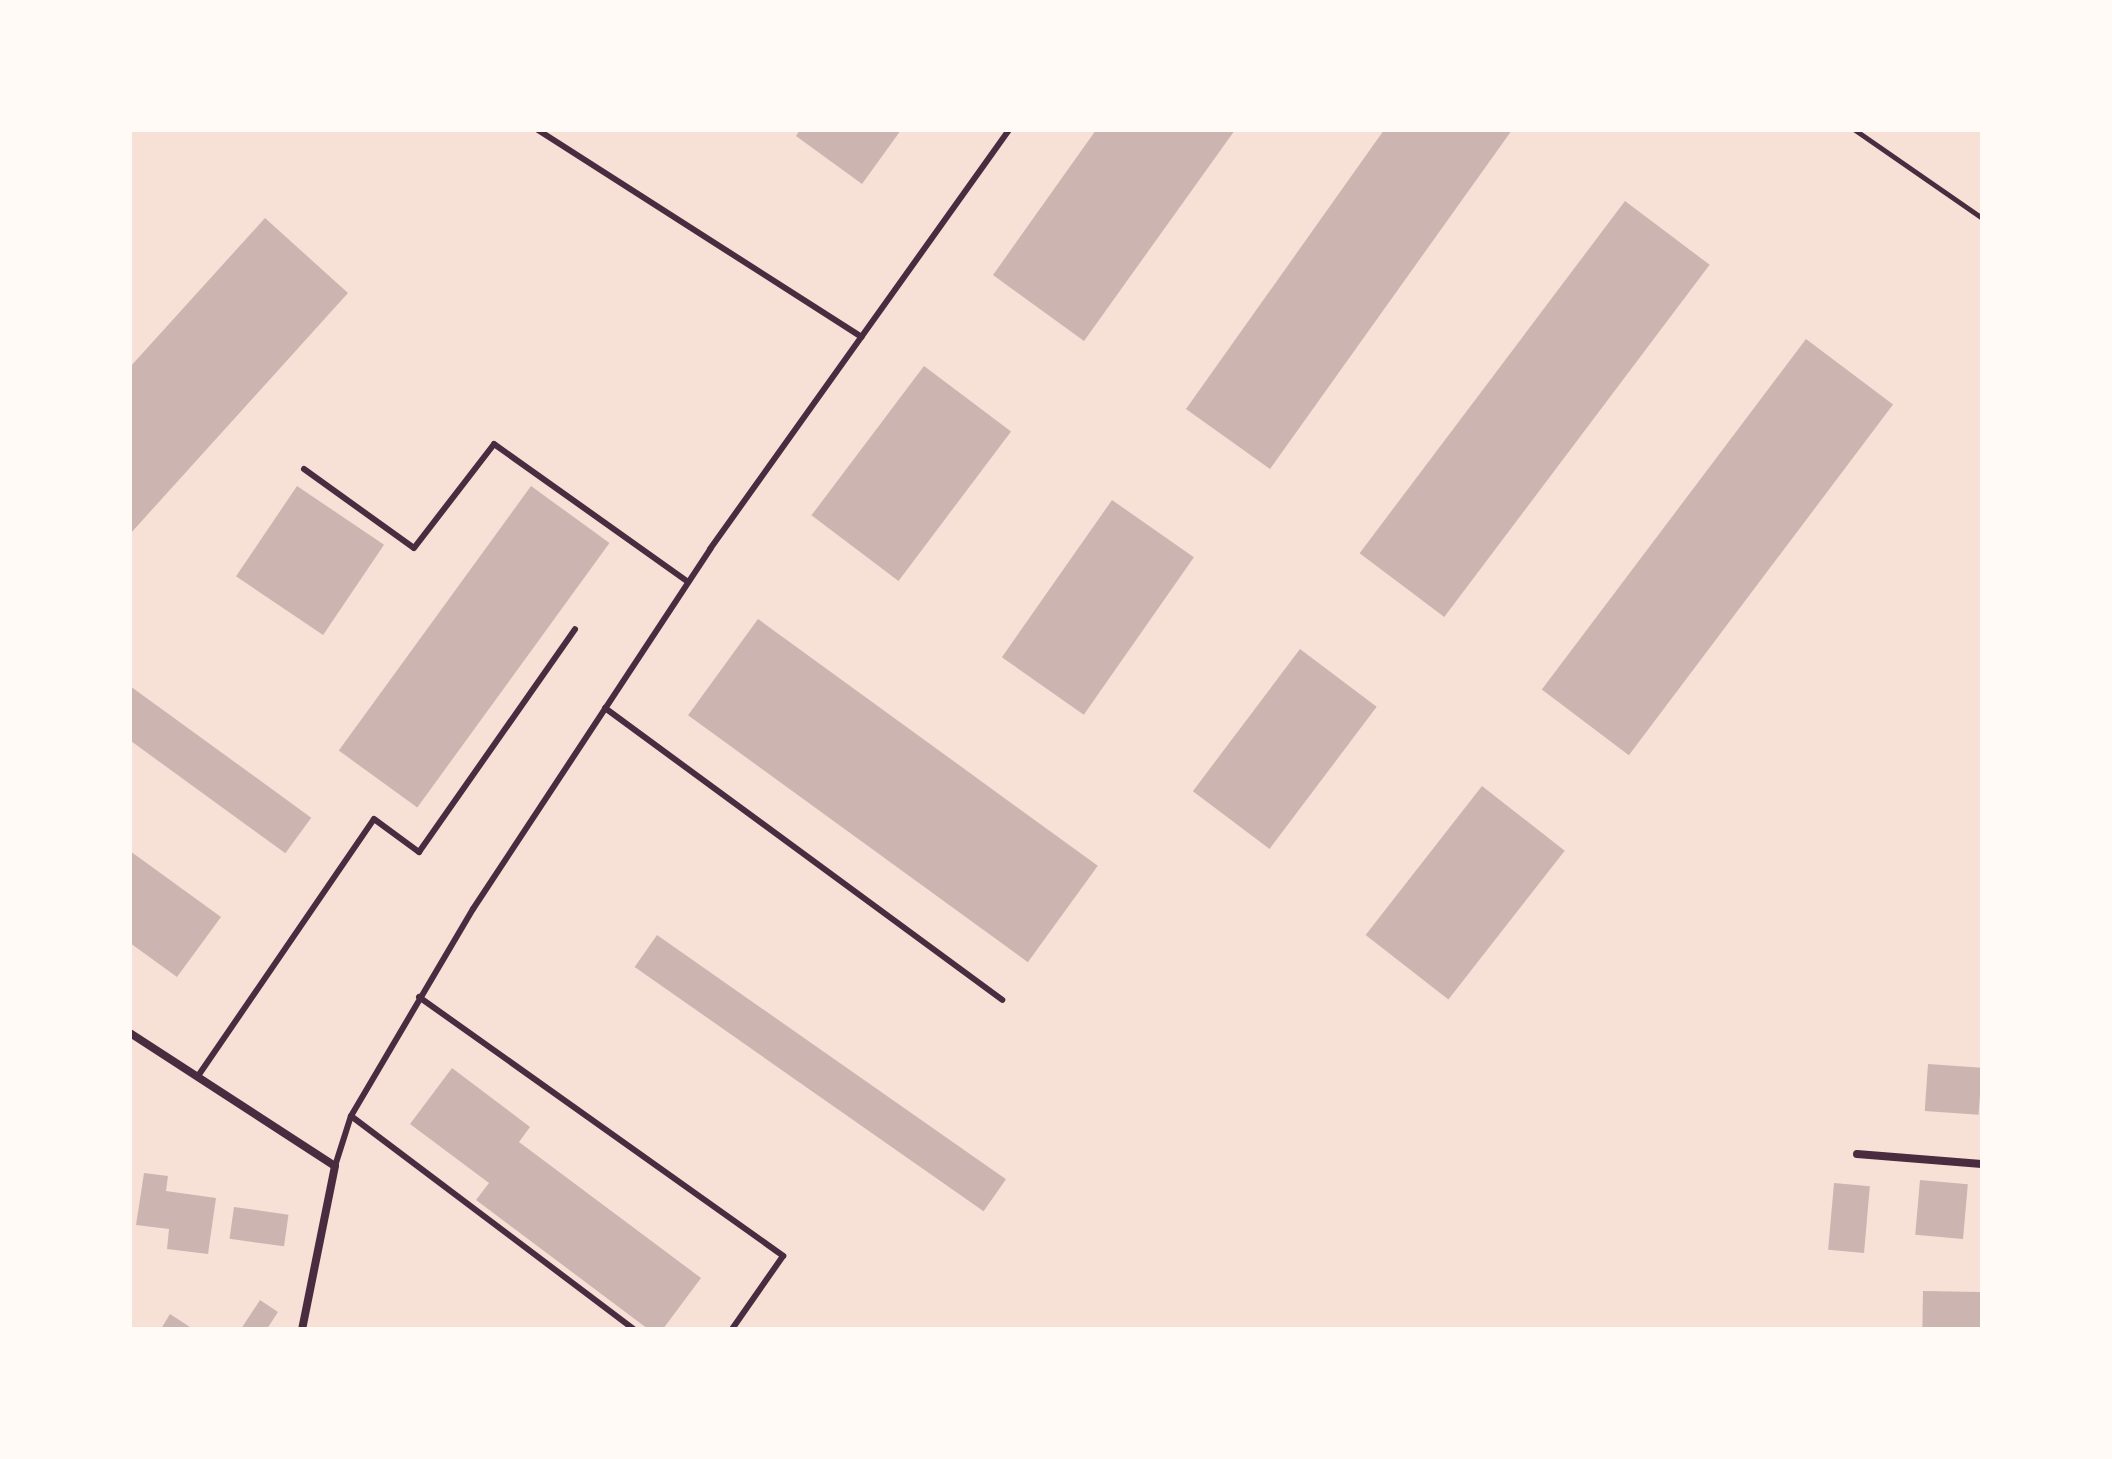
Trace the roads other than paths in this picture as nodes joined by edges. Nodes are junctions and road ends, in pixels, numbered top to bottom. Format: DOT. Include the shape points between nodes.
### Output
graph roads {
  1 [pos="538,130"];
  2 [pos="1009,130"];
  3 [pos="862,337"];
  4 [pos="304,469"];
  5 [pos="688,582"];
  6 [pos="575,629"];
  7 [pos="605,708"];
  8 [pos="419,997"];
  9 [pos="1002,1000"];
  10 [pos="130,1033"];
  11 [pos="198,1076"];
  12 [pos="351,1116"];
  13 [pos="1857,1154"];
  14 [pos="1982,1164"];
  15 [pos="335,1166"];
  16 [pos="302,1329"];
  17 [pos="634,1329"];
  18 [pos="732,1329"];
  1 -- 3 [label="lane"];
  2 -- 3 [label="lane"];
  3 -- 5 [label="lane"];
  4 -- 5 [label="lane" via="414,548 494,444"];
  5 -- 7 [label="lane"];
  6 -- 11 [label="lane" via="419,852 374,819"];
  7 -- 8 [label="lane"];
  7 -- 9 [label="lane"];
  8 -- 12 [label="lane"];
  8 -- 18 [label="lane" via="783,1256"];
  10 -- 11 [label="street"];
  11 -- 15 [label="street"];
  12 -- 15 [label="lane"];
  12 -- 17 [label="lane"];
  13 -- 14 [label="street"];
  15 -- 16 [label="street"];
}
